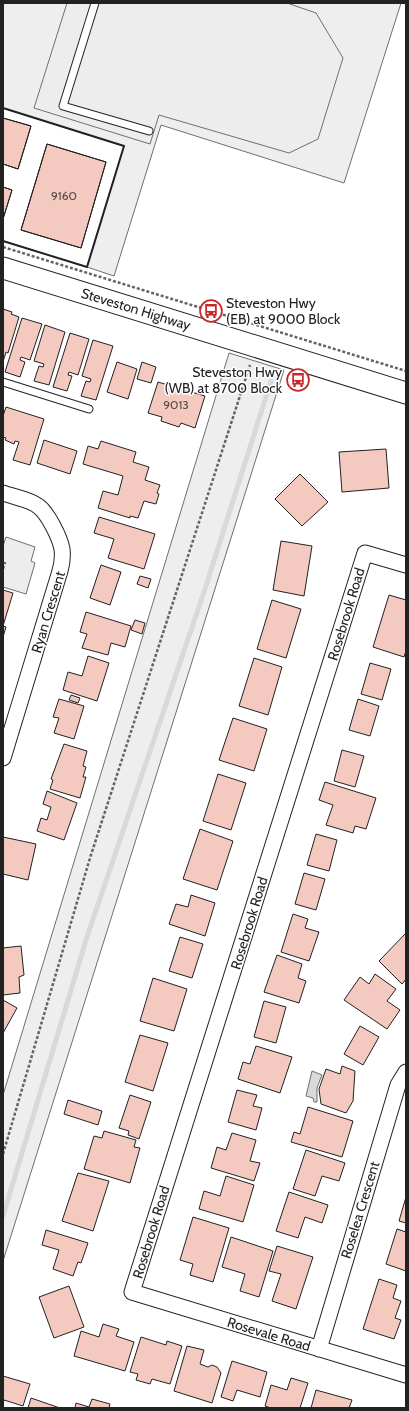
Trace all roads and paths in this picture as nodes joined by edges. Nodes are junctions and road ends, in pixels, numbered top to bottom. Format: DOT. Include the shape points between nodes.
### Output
graph roads {
  1 [pos="95,3"];
  2 [pos="149,131"];
  3 [pos="3,247"];
  4 [pos="3,268"];
  5 [pos="250,365"];
  6 [pos="406,371"];
  7 [pos="3,382"];
  8 [pos="406,393"];
  9 [pos="89,409"];
  10 [pos="3,493"];
  11 [pos="5,562"];
  12 [pos="406,565"];
  13 [pos="3,569"];
  14 [pos="3,758"];
  15 [pos="406,1072"];
  16 [pos="3,1154"];
  17 [pos="132,1292"];
  18 [pos="319,1349"];
  19 [pos="406,1376"];
  1 -- 2 [label="lane" via="63,106"];
  3 -- 6 [label="path"];
  4 -- 8 [label="main road, Steveston Highway"];
  5 -- 16 [label="path" via="90,858"];
  7 -- 9 [label="lane"];
  10 -- 14 [label="street, Ryan Crescent" via="39,506 61,544 62,558"];
  11 -- 13 [label="path"];
  12 -- 17 [label="street, Rosebrook Road" via="365,553"];
  15 -- 18 [label="street, Roselea Crescent" via="398,1085"];
  17 -- 18 [label="street, Rosevale Road"];
  18 -- 19 [label="street, Rosevale Road"];
}
